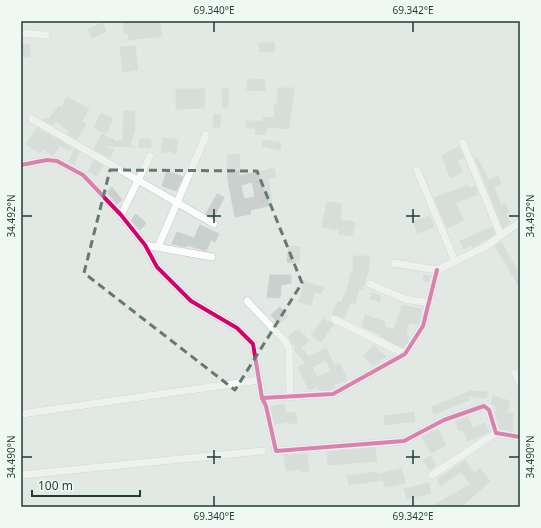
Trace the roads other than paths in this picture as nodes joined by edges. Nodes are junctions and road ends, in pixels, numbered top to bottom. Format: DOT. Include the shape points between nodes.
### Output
graph roads {
  1 [pos="21,33"];
  2 [pos="46,35"];
  3 [pos="32,119"];
  4 [pos="206,136"];
  5 [pos="463,143"];
  6 [pos="150,156"];
  7 [pos="21,165"];
  8 [pos="417,170"];
  9 [pos="138,180"];
  10 [pos="177,202"];
  11 [pos="122,215"];
  12 [pos="520,222"];
  13 [pos="214,224"];
  14 [pos="501,236"];
  15 [pos="145,245"];
  16 [pos="158,247"];
  17 [pos="212,256"];
  18 [pos="455,261"];
  19 [pos="394,262"];
  20 [pos="437,270"];
  21 [pos="370,284"];
  22 [pos="247,301"];
  23 [pos="429,303"];
  24 [pos="334,320"];
  25 [pos="405,354"];
  26 [pos="515,373"];
  27 [pos="259,380"];
  28 [pos="520,383"];
  29 [pos="290,397"];
  30 [pos="262,398"];
  31 [pos="21,414"];
  32 [pos="496,433"];
  33 [pos="520,437"];
  34 [pos="262,452"];
  35 [pos="432,475"];
  36 [pos="21,476"];
  1 -- 2 [label="street"];
  3 -- 9 [label="street"];
  4 -- 10 [label="street"];
  5 -- 14 [label="street"];
  6 -- 9 [label="street"];
  7 -- 11 [label="street" via="47,160 57,161 83,175"];
  8 -- 18 [label="street"];
  9 -- 10 [label="street"];
  9 -- 11 [label="street"];
  10 -- 13 [label="street"];
  10 -- 16 [label="street"];
  11 -- 15 [label="street"];
  12 -- 14 [label="street"];
  14 -- 18 [label="street" via="485,248"];
  15 -- 16 [label="street"];
  15 -- 27 [label="street" via="157,267 191,301 237,328 253,344"];
  16 -- 17 [label="street"];
  18 -- 20 [label="street"];
  19 -- 20 [label="street"];
  20 -- 23 [label="street"];
  21 -- 23 [label="street" via="405,299"];
  22 -- 29 [label="street" via="286,342 289,349"];
  23 -- 25 [label="street" via="423,326"];
  24 -- 25 [label="street"];
  25 -- 29 [label="street" via="333,394"];
  26 -- 28 [label="street"];
  27 -- 30 [label="street"];
  27 -- 31 [label="street"];
  29 -- 30 [label="street"];
  30 -- 32 [label="street" via="276,452 404,441 444,420 484,406 489,410"];
  32 -- 33 [label="street"];
  32 -- 35 [label="street"];
  34 -- 36 [label="street"];
}
